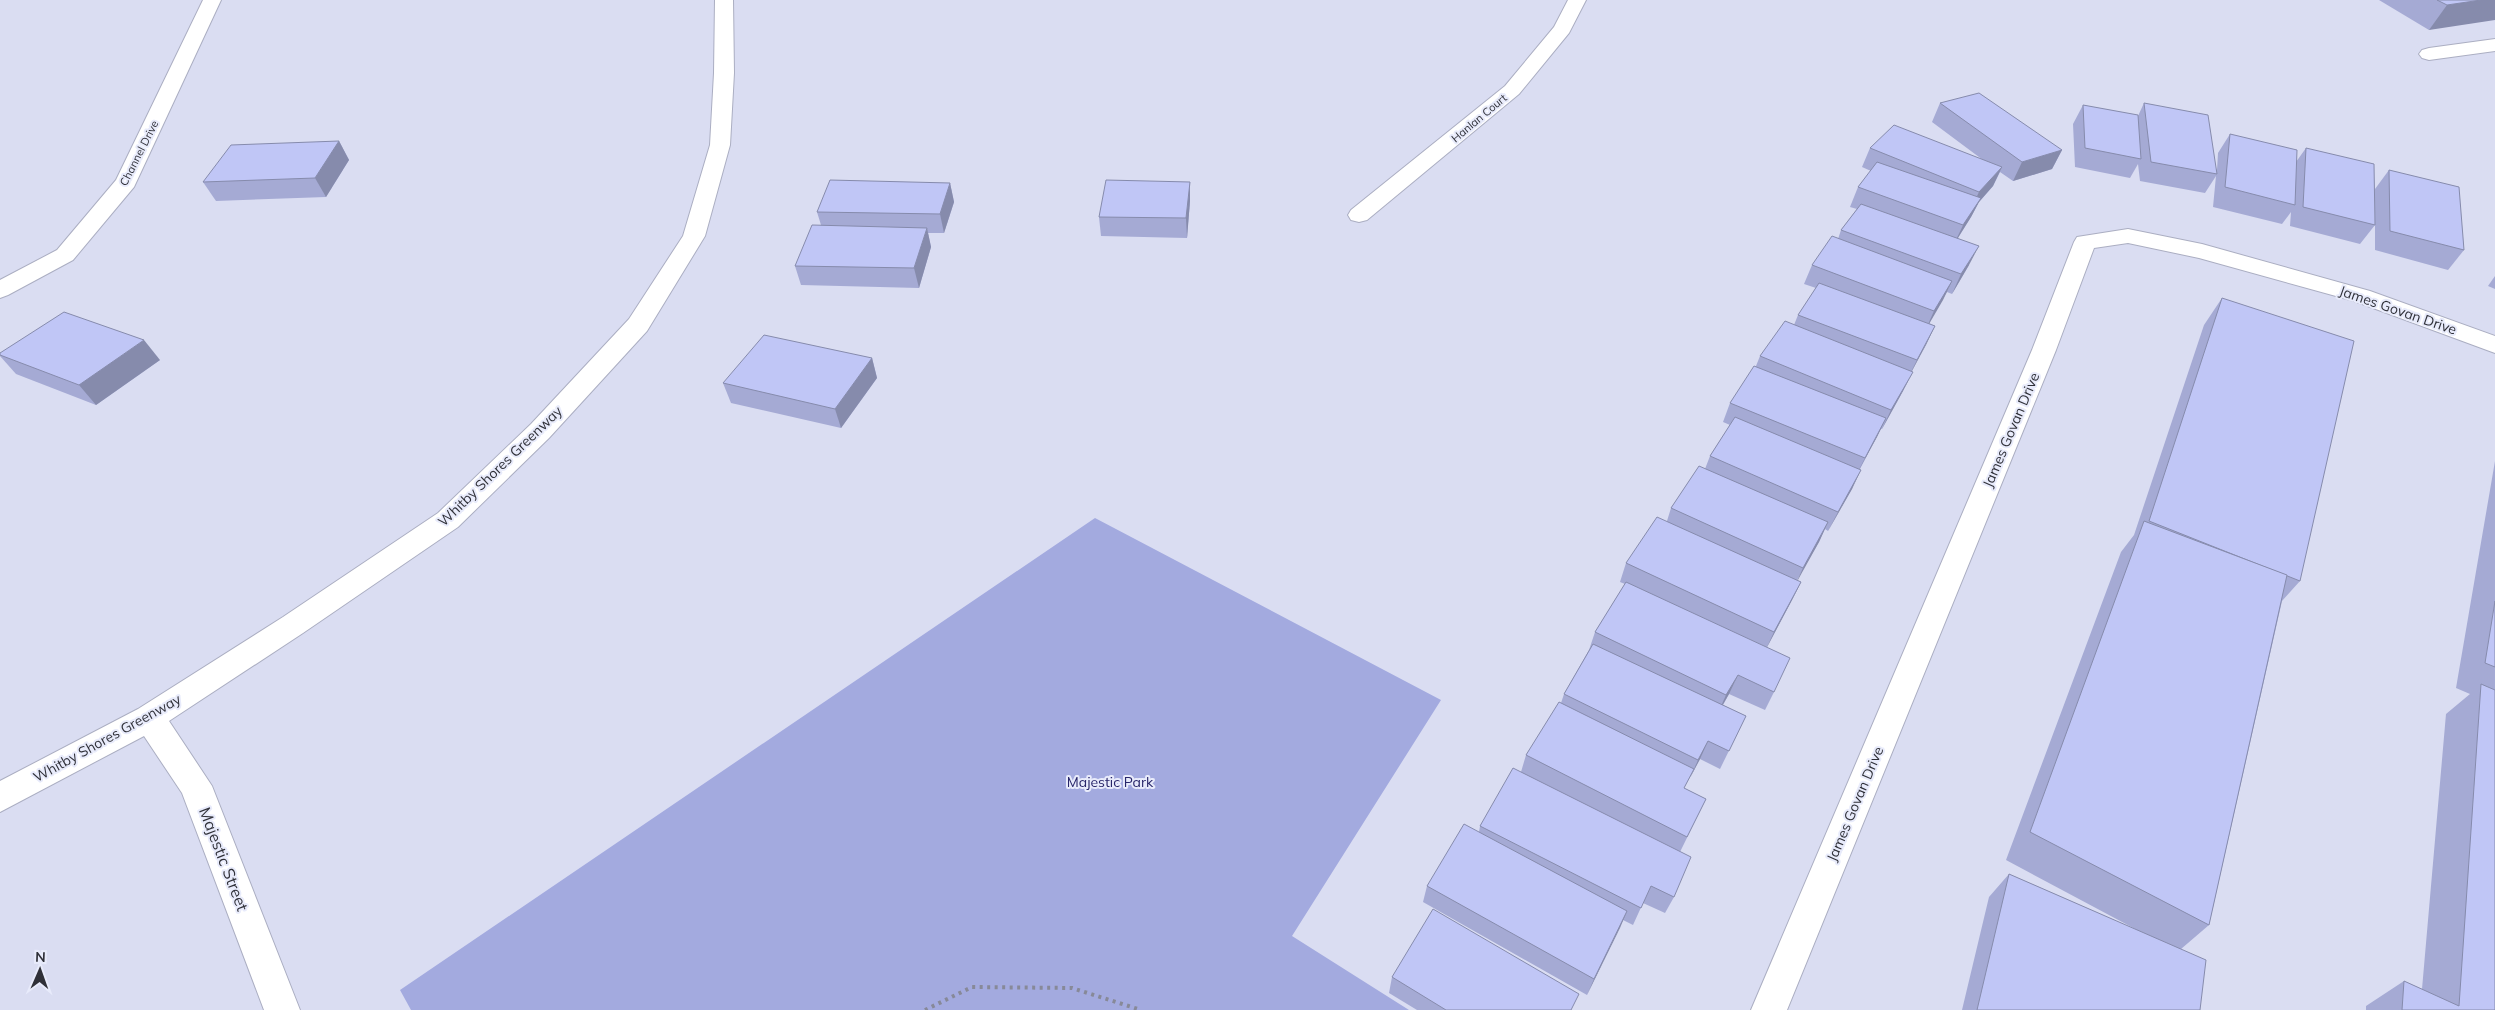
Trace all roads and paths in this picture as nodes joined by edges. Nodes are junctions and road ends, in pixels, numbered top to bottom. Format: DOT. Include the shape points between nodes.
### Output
graph roads {
  1 [pos="212,0"];
  2 [pos="724,0"];
  3 [pos="1577,0"];
  4 [pos="2495,45"];
  5 [pos="2429,54"];
  6 [pos="1359,215"];
  7 [pos="0,290"];
  8 [pos="2495,344"];
  9 [pos="149,718"];
  10 [pos="0,798"];
  11 [pos="282,1010"];
  12 [pos="925,1010"];
  13 [pos="1141,1010"];
  14 [pos="1769,1010"];
  1 -- 7 [label="street, Channel Drive" via="126,182 64,255"];
  2 -- 9 [label="street, Whitby Shores Greenway" via="720,145 694,236 638,325 540,431 448,520"];
  3 -- 6 [label="street, Hanlan Court" via="1562,29 1512,90"];
  4 -- 5 [label="street"];
  8 -- 14 [label="street, James Govan Drive" via="2362,296 2202,251 2128,236 2085,242 2044,350"];
  9 -- 10 [label="street, Whitby Shores Greenway"];
  9 -- 11 [label="street, Majestic Street" via="196,786"];
  12 -- 13 [label="path" via="972,987 1072,988"];
}
